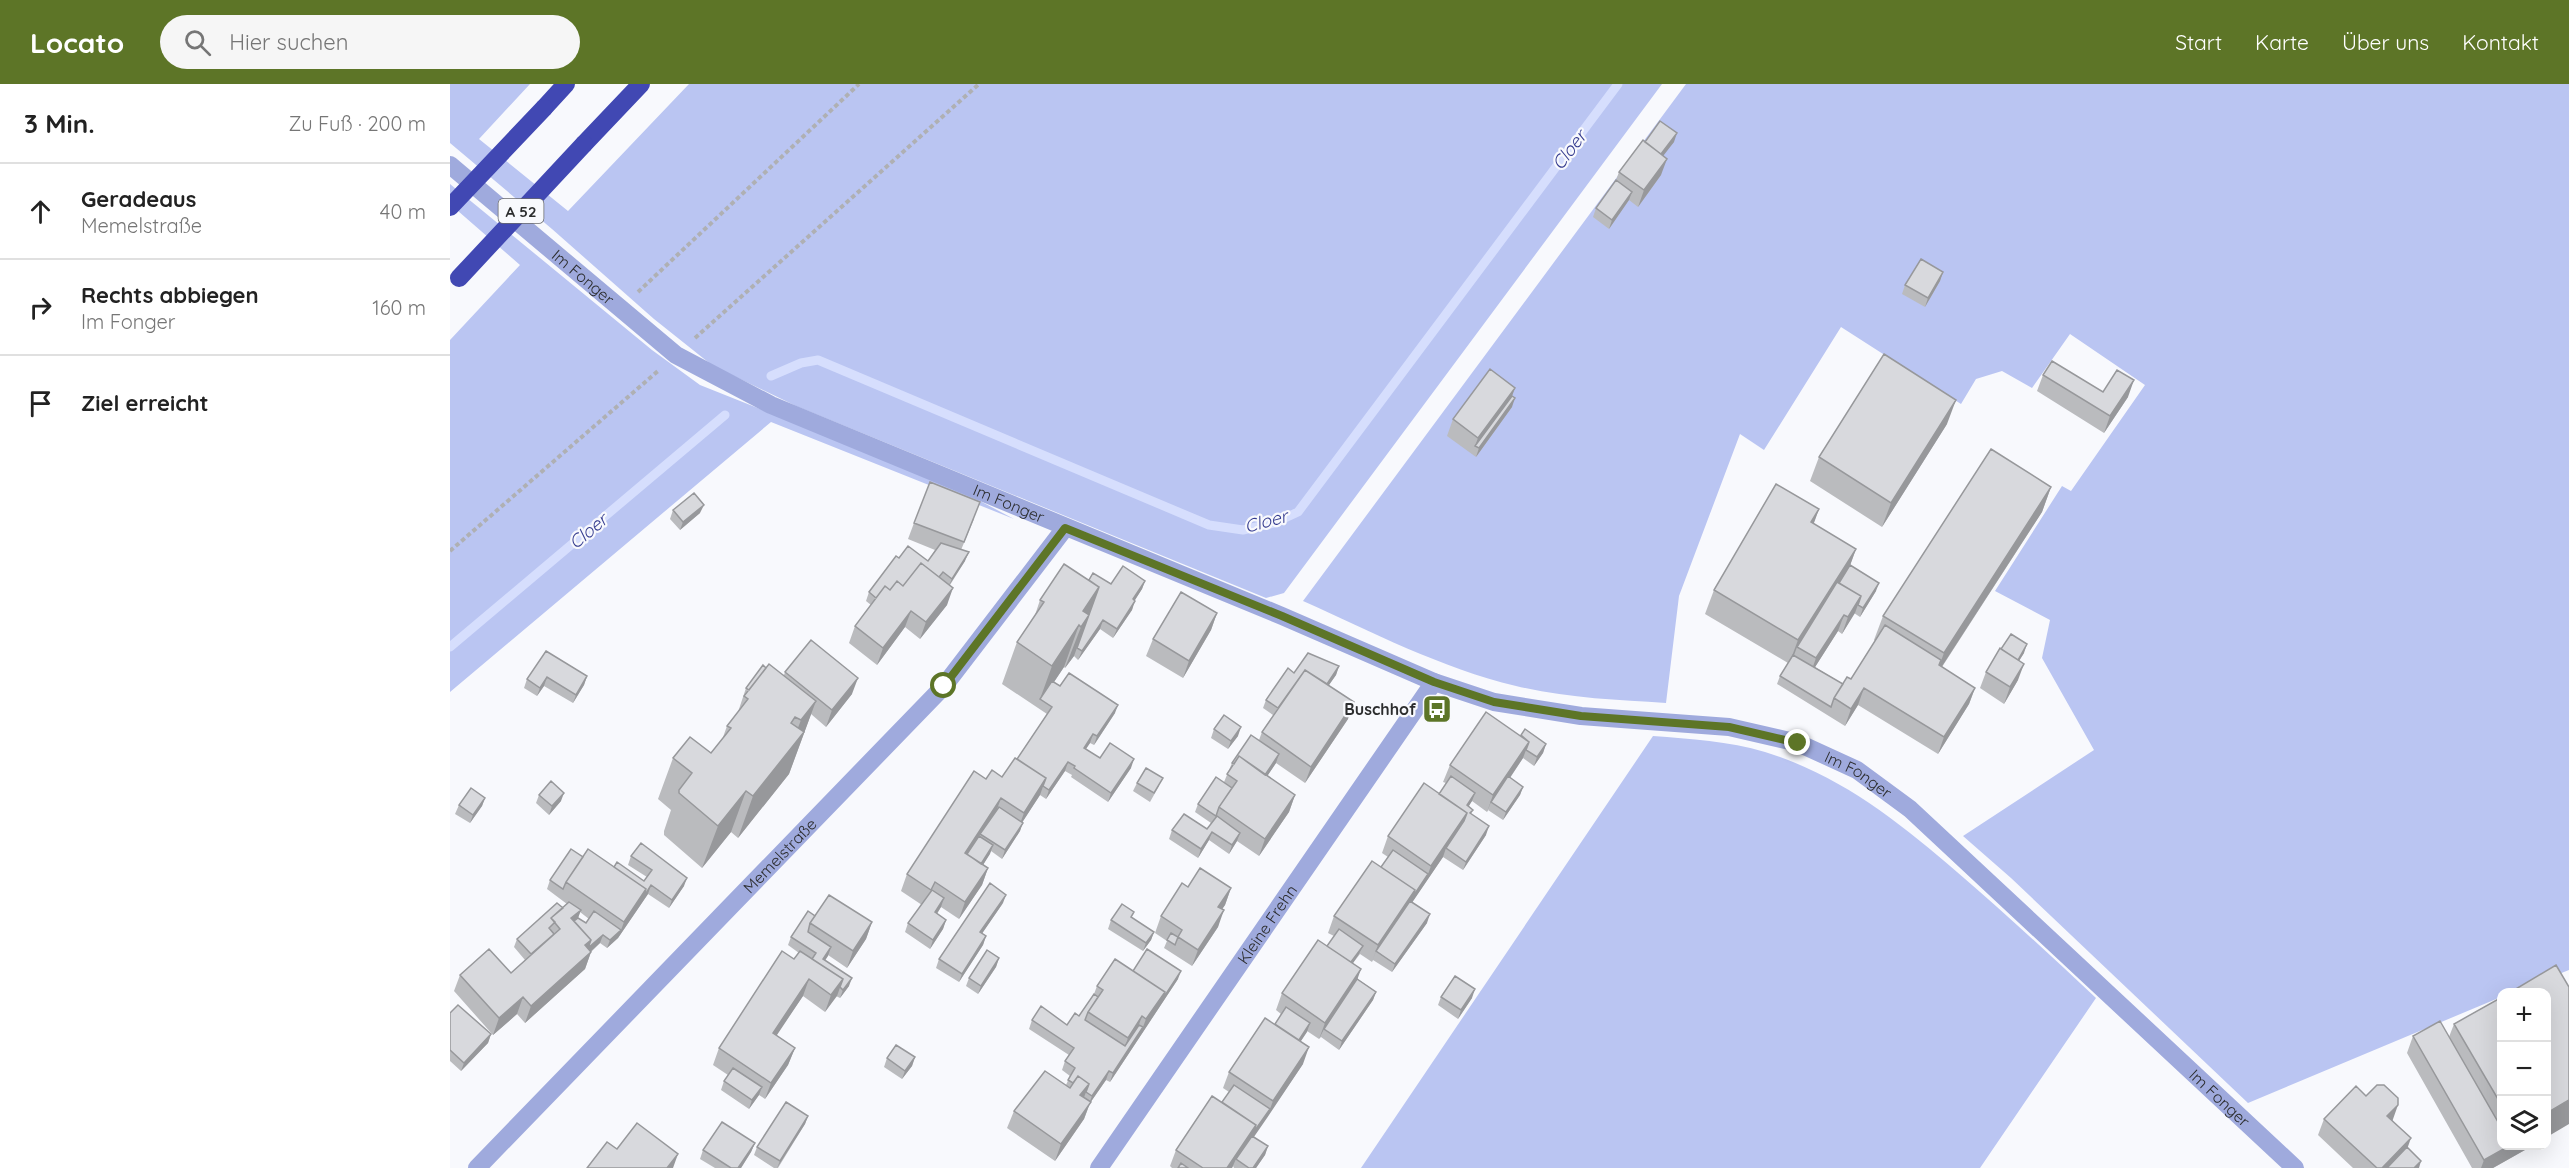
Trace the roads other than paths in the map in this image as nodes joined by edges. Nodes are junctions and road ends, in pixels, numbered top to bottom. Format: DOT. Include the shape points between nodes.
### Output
graph roads {
  1 [pos="566,84"];
  2 [pos="641,84"];
  3 [pos="450,165"];
  4 [pos="450,207"];
  5 [pos="454,283"];
  6 [pos="1065,528"];
  7 [pos="1434,682"];
  8 [pos="477,1168"];
  9 [pos="1099,1168"];
  10 [pos="2295,1168"];
  1 -- 4 [label="highway, bridge"];
  2 -- 5 [label="highway, A 52, bridge"];
  3 -- 6 [label="street, Im Fonger" via="676,354 771,405"];
  6 -- 7 [label="street, Im Fonger"];
  6 -- 8 [label="street, Memelstraße" via="944,686"];
  7 -- 9 [label="street, Kleine Frehn"];
  7 -- 10 [label="street, Im Fonger" via="1494,702 1581,716 1729,727 1798,743 1857,770 1910,809"];
}
